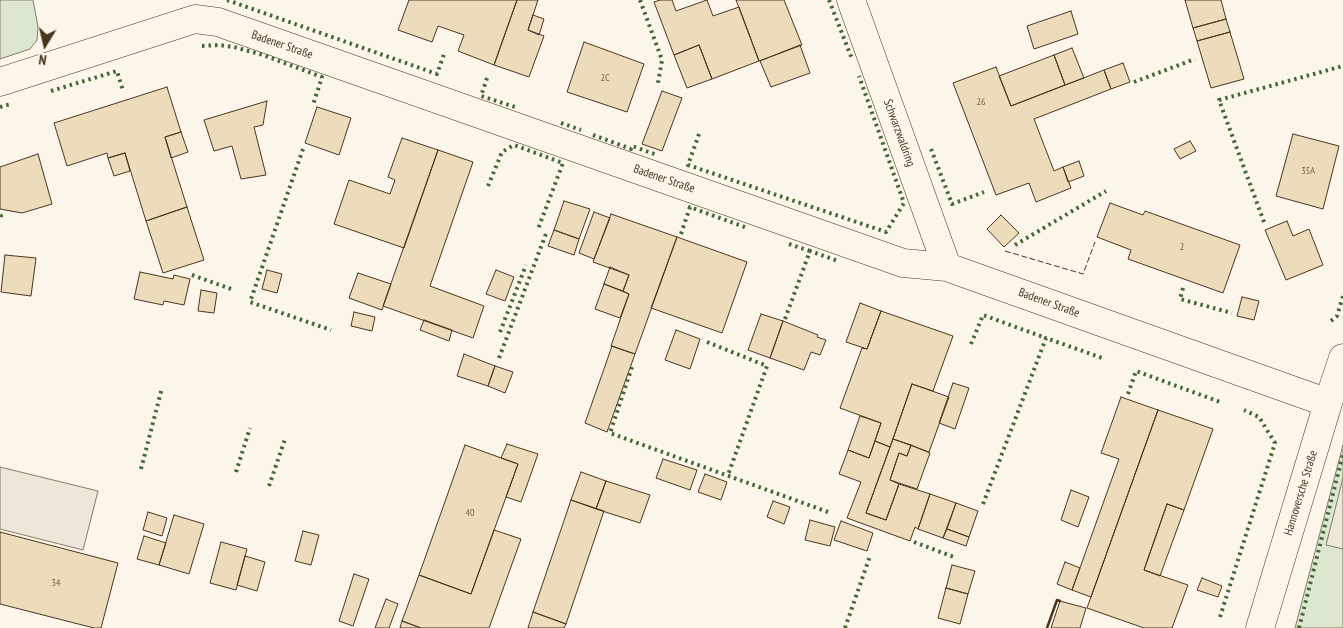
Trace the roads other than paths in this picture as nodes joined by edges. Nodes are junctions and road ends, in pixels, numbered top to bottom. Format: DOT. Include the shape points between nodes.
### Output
graph roads {
  1 [pos="851,0"];
  2 [pos="0,82"];
  3 [pos="947,267"];
  4 [pos="1343,358"];
  5 [pos="1328,404"];
  6 [pos="1260,628"];
  1 -- 3 [label="street, Schwarzwaldring"];
  2 -- 3 [label="street, Badener Straße" via="195,19 218,22 902,262"];
  3 -- 5 [label="street, Badener Straße"];
  4 -- 5 [label="street, Hannoversche Straße"];
  5 -- 6 [label="street, Hannoversche Straße"];
}
